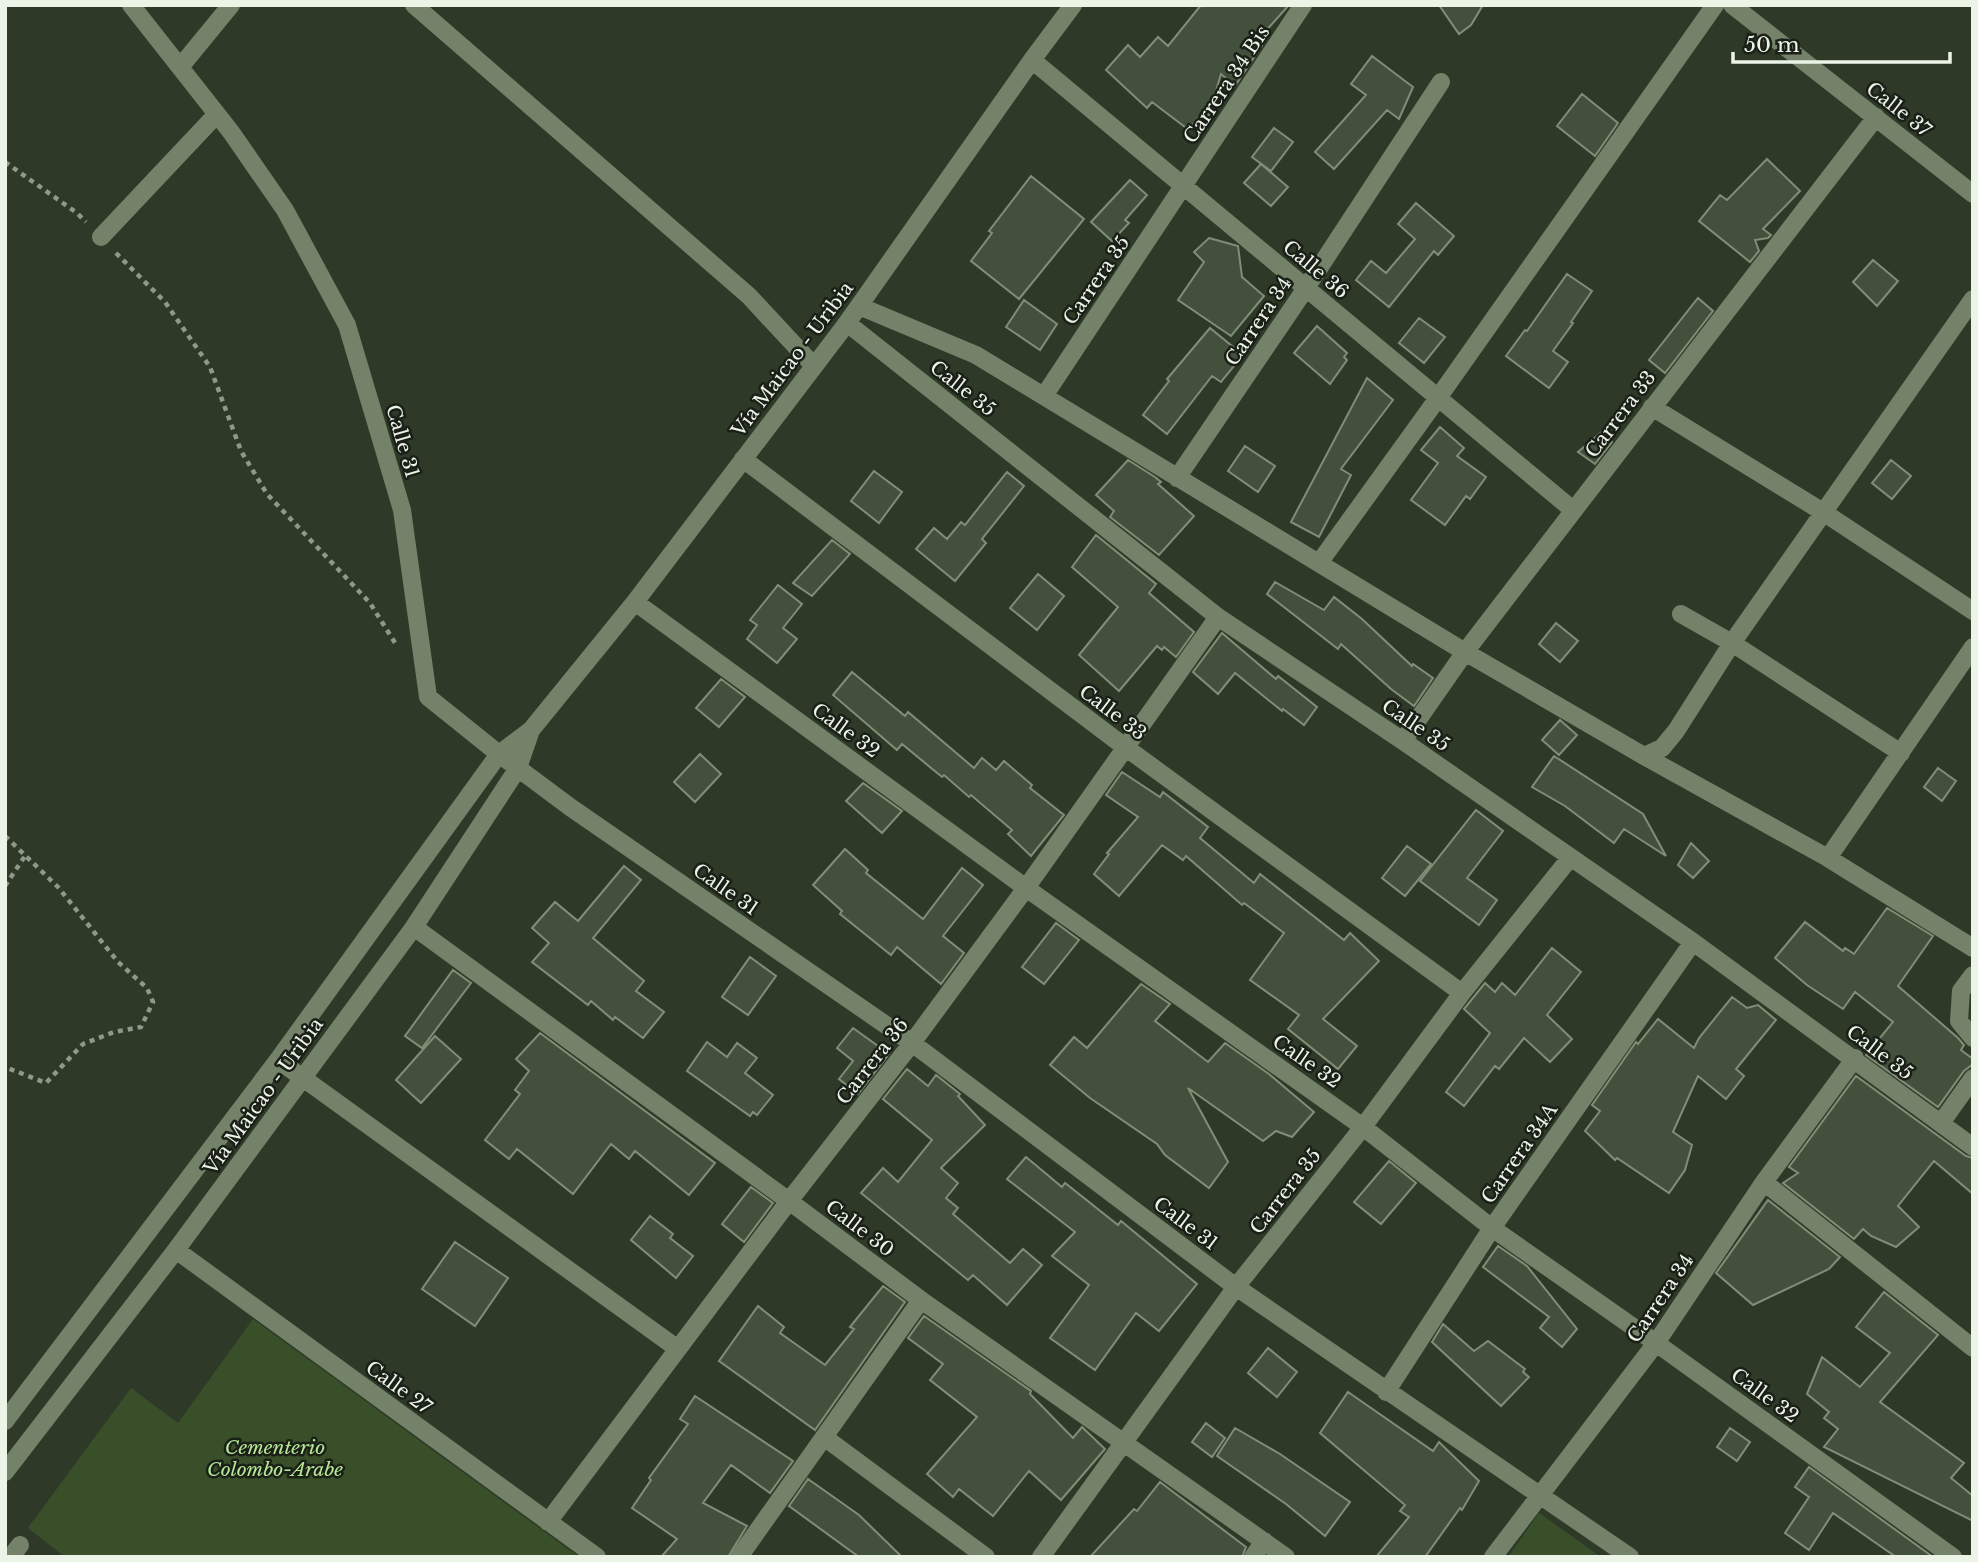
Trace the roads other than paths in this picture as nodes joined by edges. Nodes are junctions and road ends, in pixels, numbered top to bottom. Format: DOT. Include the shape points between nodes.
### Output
graph roads {
  1 [pos="131,5"];
  2 [pos="231,5"];
  3 [pos="414,5"];
  4 [pos="1073,5"];
  5 [pos="1303,5"];
  6 [pos="1715,5"];
  7 [pos="1732,5"];
  8 [pos="1032,60"];
  9 [pos="181,66"];
  10 [pos="1441,82"];
  11 [pos="217,114"];
  12 [pos="1876,117"];
  13 [pos="1184,186"];
  14 [pos="1973,194"];
  15 [pos="100,237"];
  16 [pos="1306,288"];
  17 [pos="1973,299"];
  18 [pos="859,306"];
  19 [pos="847,323"];
  20 [pos="814,366"];
  21 [pos="1044,396"];
  22 [pos="1438,398"];
  23 [pos="1652,407"];
  24 [pos="744,458"];
  25 [pos="1177,478"];
  26 [pos="1573,510"];
  27 [pos="1823,512"];
  28 [pos="1319,563"];
  29 [pos="635,602"];
  30 [pos="1973,611"];
  31 [pos="1681,614"];
  32 [pos="1218,617"];
  33 [pos="1732,643"];
  34 [pos="1973,648"];
  35 [pos="1465,652"];
  36 [pos="531,730"];
  37 [pos="1403,741"];
  38 [pos="1125,747"];
  39 [pos="1901,753"];
  40 [pos="499,754"];
  41 [pos="1644,756"];
  42 [pos="518,768"];
  43 [pos="1570,858"];
  44 [pos="1828,858"];
  45 [pos="1026,888"];
  46 [pos="414,927"];
  47 [pos="1693,942"];
  48 [pos="1973,948"];
  49 [pos="1973,975"];
  50 [pos="1462,993"];
  51 [pos="1973,1038"];
  52 [pos="912,1043"];
  53 [pos="1855,1058"];
  54 [pos="278,1060"];
  55 [pos="303,1078"];
  56 [pos="1973,1078"];
  57 [pos="1941,1123"];
  58 [pos="1363,1127"];
  59 [pos="1973,1147"];
  60 [pos="1764,1182"];
  61 [pos="789,1201"];
  62 [pos="1492,1228"];
  63 [pos="176,1250"];
  64 [pos="1236,1287"];
  65 [pos="921,1300"];
  66 [pos="1656,1343"];
  67 [pos="1973,1348"];
  68 [pos="678,1349"];
  69 [pos="1386,1392"];
  70 [pos="5,1420"];
  71 [pos="824,1437"];
  72 [pos="1123,1442"];
  73 [pos="5,1472"];
  74 [pos="1541,1494"];
  75 [pos="548,1522"];
  76 [pos="1264,1541"];
  77 [pos="597,1557"];
  78 [pos="739,1557"];
  79 [pos="986,1557"];
  80 [pos="1041,1557"];
  81 [pos="1253,1557"];
  82 [pos="1286,1557"];
  83 [pos="1493,1557"];
  84 [pos="1630,1557"];
  85 [pos="1952,1557"];
  1 -- 9 [label="street, Calle 31"];
  2 -- 9 [label="street"];
  3 -- 20 [label="street" via="749,296"];
  4 -- 8 [label="street, Vía Maicao - Uribia"];
  5 -- 13 [label="street, Carrera 34 Bis"];
  6 -- 22 [label="street"];
  7 -- 12 [label="street, Calle 37"];
  8 -- 13 [label="street, Calle 36"];
  8 -- 18 [label="street, Vía Maicao - Uribia"];
  9 -- 11 [label="street, Calle 31"];
  10 -- 16 [label="street, Carrera 34"];
  11 -- 15 [label="street"];
  11 -- 40 [label="street, Calle 31" via="285,210 347,325 401,510 428,697"];
  12 -- 14 [label="street, Calle 37"];
  12 -- 23 [label="street, Carrera 33"];
  13 -- 16 [label="street, Calle 36"];
  13 -- 21 [label="street, Carrera 35"];
  16 -- 22 [label="street, Calle 36"];
  16 -- 25 [label="street, Carrera 34"];
  17 -- 27 [label="street"];
  18 -- 19 [label="street, Vía Maicao - Uribia"];
  18 -- 21 [label="street, Calle 35" via="976,355"];
  19 -- 20 [label="street, Vía Maicao - Uribia"];
  19 -- 32 [label="street, Calle 35"];
  20 -- 24 [label="street, Vía Maicao - Uribia"];
  21 -- 25 [label="street, Calle 35"];
  22 -- 26 [label="street, Calle 36"];
  22 -- 28 [label="street"];
  23 -- 26 [label="street, Carrera 33"];
  23 -- 27 [label="street"];
  24 -- 29 [label="street, Vía Maicao - Uribia"];
  24 -- 38 [label="street, Calle 33"];
  25 -- 28 [label="street, Calle 35"];
  26 -- 35 [label="street, Carrera 33"];
  27 -- 30 [label="street"];
  27 -- 33 [label="street"];
  28 -- 35 [label="street, Calle 35"];
  29 -- 36 [label="street, Vía Maicao - Uribia"];
  29 -- 45 [label="street, Calle 32"];
  31 -- 33 [label="street"];
  32 -- 37 [label="street, Calle 35"];
  32 -- 38 [label="street, Carrera 36"];
  33 -- 39 [label="street"];
  33 -- 41 [label="street" via="1675,731 1661,748"];
  34 -- 39 [label="street"];
  35 -- 37 [label="street, Carrera 33"];
  35 -- 41 [label="street, Calle 35"];
  36 -- 40 [label="street, Vía Maicao - Uribia"];
  36 -- 42 [label="street, Vía Maicao - Uribia"];
  37 -- 43 [label="street, Calle 35"];
  38 -- 45 [label="street, Carrera 36"];
  38 -- 50 [label="street, Calle 33"];
  39 -- 44 [label="street"];
  40 -- 42 [label="street, Calle 31"];
  40 -- 54 [label="street, Vía Maicao - Uribia"];
  41 -- 44 [label="street, Calle 35"];
  42 -- 46 [label="street, Vía Maicao - Uribia"];
  42 -- 52 [label="street, Calle 31"];
  43 -- 47 [label="street, Calle 35"];
  43 -- 50 [label="street, Carrera 35"];
  44 -- 48 [label="street, Calle 35"];
  45 -- 52 [label="street, Carrera 36"];
  45 -- 58 [label="street, Calle 32"];
  46 -- 55 [label="street, Vía Maicao - Uribia"];
  46 -- 61 [label="street, Calle 30"];
  47 -- 53 [label="street, Calle 35"];
  47 -- 62 [label="street, Carrera 34A"];
  49 -- 51 [label="street" via="1961,991 1959,1021"];
  50 -- 58 [label="street, Carrera 35"];
  52 -- 61 [label="street, Carrera 36"];
  52 -- 64 [label="street, Calle 31"];
  53 -- 57 [label="street, Calle 35"];
  53 -- 60 [label="street, Carrera 34"];
  54 -- 55 [label="street"];
  54 -- 70 [label="street, Vía Maicao - Uribia"];
  55 -- 63 [label="street, Vía Maicao - Uribia"];
  55 -- 68 [label="street"];
  56 -- 57 [label="street"];
  57 -- 59 [label="street, Calle 35"];
  58 -- 62 [label="street, Calle 32"];
  58 -- 64 [label="street, Carrera 35"];
  60 -- 66 [label="street, Carrera 34"];
  60 -- 67 [label="street"];
  61 -- 65 [label="street, Calle 30"];
  61 -- 68 [label="street, Carrera 36"];
  62 -- 66 [label="street, Calle 32"];
  62 -- 69 [label="street, Carrera 34A"];
  63 -- 73 [label="street, Vía Maicao - Uribia"];
  63 -- 75 [label="street, Calle 27"];
  64 -- 69 [label="street, Calle 31"];
  64 -- 72 [label="street, Carrera 35"];
  65 -- 71 [label="street"];
  65 -- 72 [label="street, Calle 30"];
  66 -- 74 [label="street, Carrera 34"];
  66 -- 85 [label="street, Calle 32"];
  68 -- 75 [label="street, Carrera 36"];
  69 -- 74 [label="street, Calle 31"];
  71 -- 78 [label="street"];
  71 -- 79 [label="street"];
  72 -- 76 [label="street, Calle 30"];
  72 -- 80 [label="street, Carrera 35"];
  74 -- 83 [label="street, Carrera 34"];
  74 -- 84 [label="street, Calle 31"];
  75 -- 77 [label="street, Calle 27"];
  76 -- 81 [label="street"];
  76 -- 82 [label="street, Calle 30"];
}
